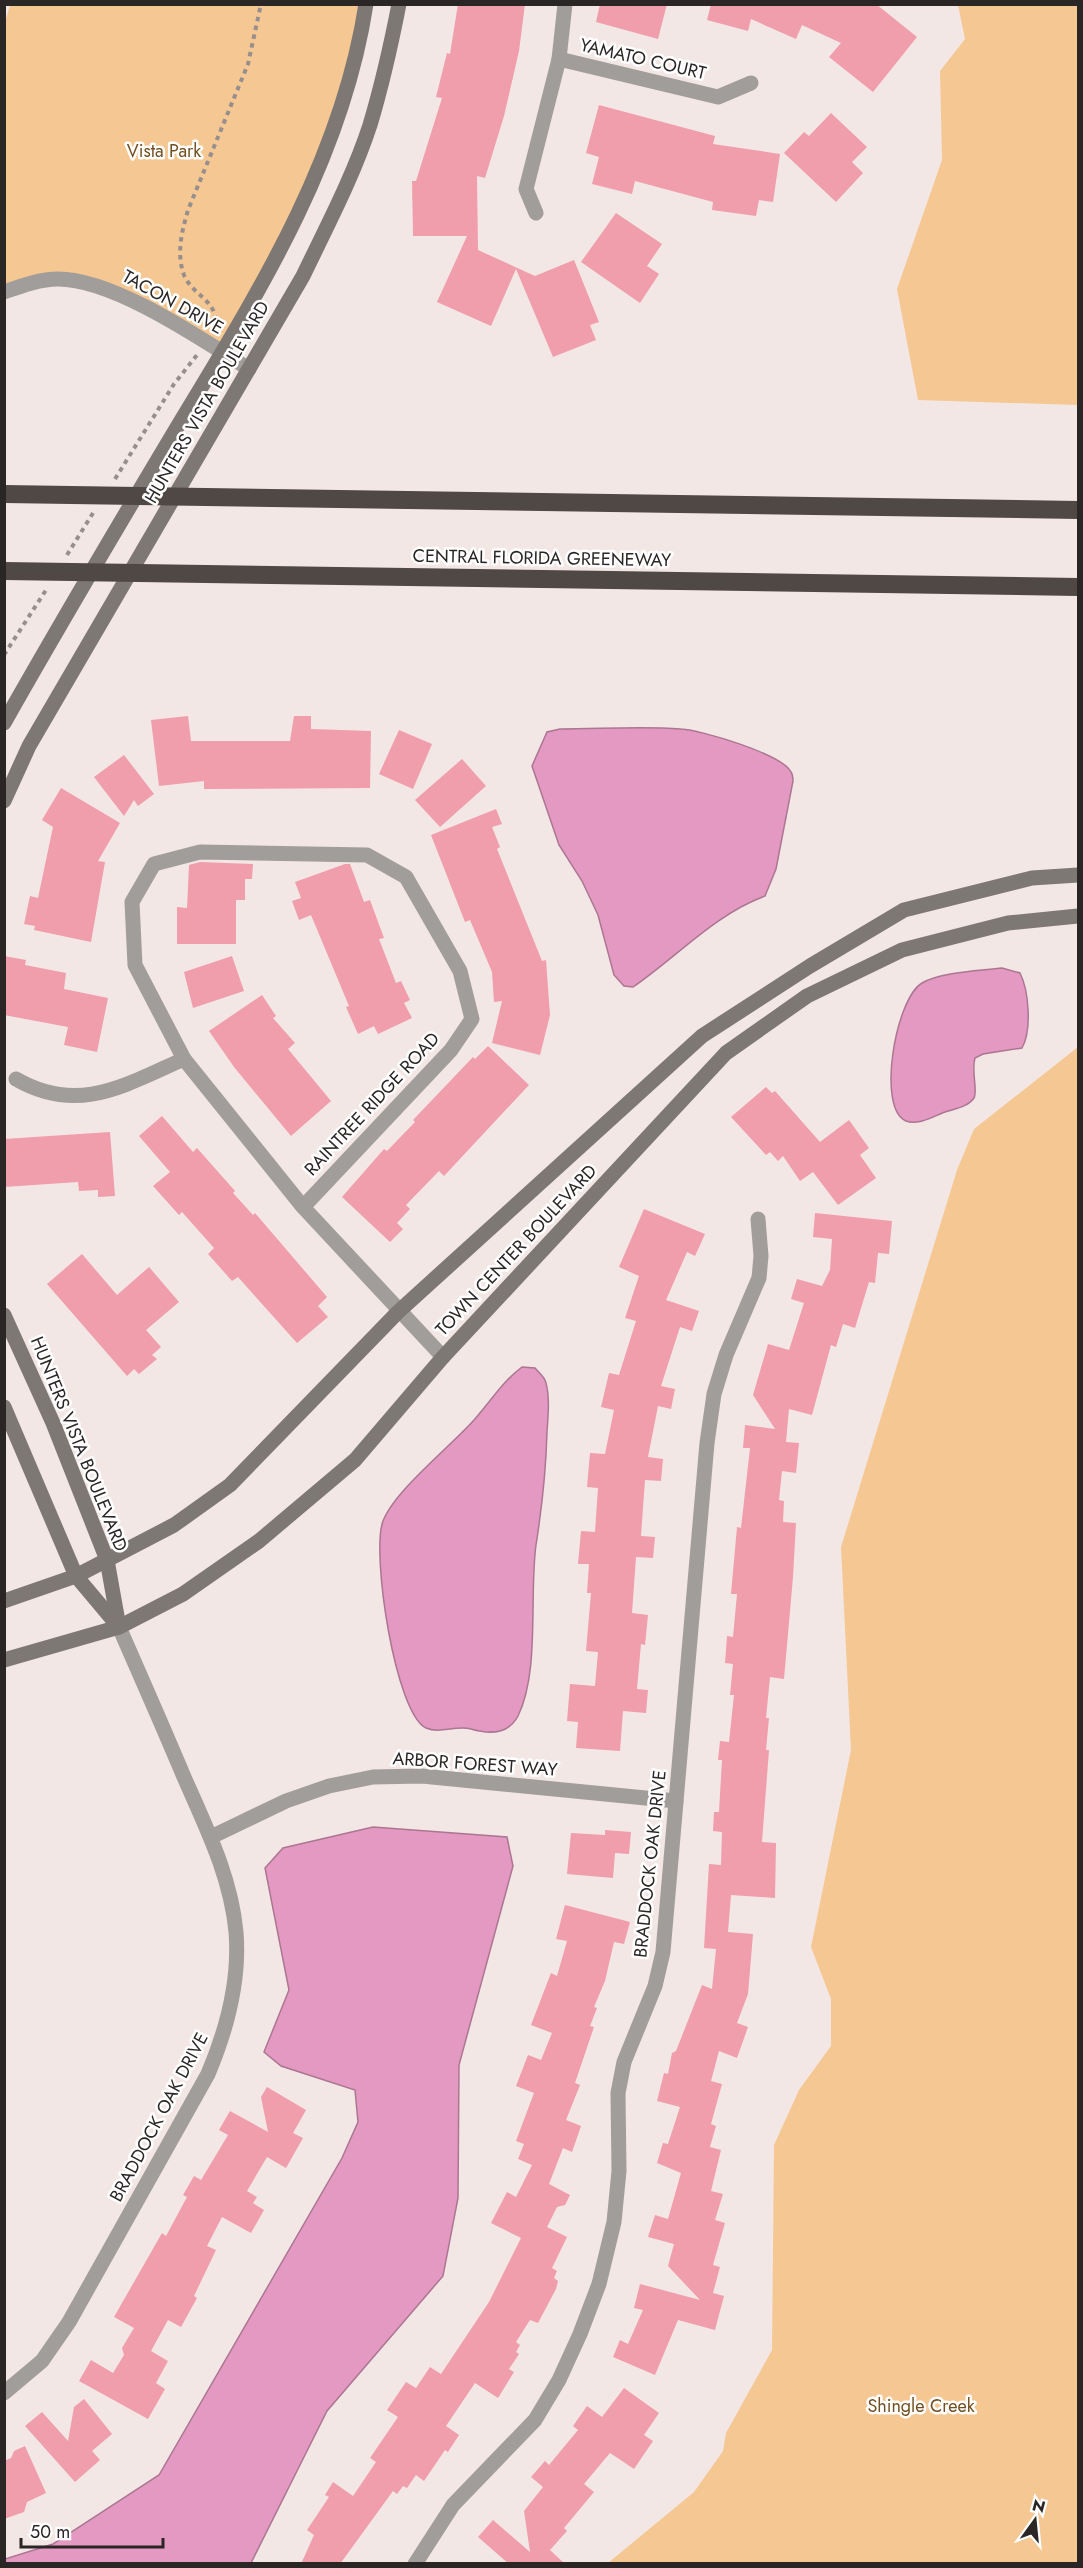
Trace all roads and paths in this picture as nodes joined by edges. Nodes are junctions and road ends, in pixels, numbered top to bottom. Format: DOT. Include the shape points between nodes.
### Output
graph roads {
  1 [pos="261,4"];
  2 [pos="366,4"];
  3 [pos="399,4"];
  4 [pos="565,4"];
  5 [pos="559,59"];
  6 [pos="751,83"];
  7 [pos="536,213"];
  8 [pos="4,292"];
  9 [pos="208,343"];
  10 [pos="222,352"];
  11 [pos="249,369"];
  12 [pos="114,479"];
  13 [pos="4,494"];
  14 [pos="95,509"];
  15 [pos="1078,510"];
  16 [pos="61,565"];
  17 [pos="5,571"];
  18 [pos="50,585"];
  19 [pos="1078,587"];
  20 [pos="4,655"];
  21 [pos="4,723"];
  22 [pos="4,801"];
  23 [pos="1078,874"];
  24 [pos="1078,916"];
  25 [pos="184,1059"];
  26 [pos="16,1078"];
  27 [pos="303,1207"];
  28 [pos="758,1219"];
  29 [pos="398,1312"];
  30 [pos="4,1315"];
  31 [pos="442,1357"];
  32 [pos="4,1407"];
  33 [pos="107,1560"];
  34 [pos="76,1576"];
  35 [pos="4,1601"];
  36 [pos="119,1627"];
  37 [pos="4,1660"];
  38 [pos="676,1801"];
  39 [pos="211,1837"];
  40 [pos="4,2393"];
  41 [pos="415,2564"];
  1 -- 9 [label="path" via="248,64 182,233 180,254 184,274 217,316"];
  2 -- 10 [label="street, HUNTERS VISTA BOULEVARD" via="359,50 336,127 283,245"];
  3 -- 11 [label="street, HUNTERS VISTA BOULEVARD" via="369,127 341,197 303,276"];
  4 -- 5 [label="street"];
  5 -- 6 [label="street, YAMATO COURT" via="718,97"];
  5 -- 7 [label="street" via="526,189"];
  8 -- 9 [label="street, TACON DRIVE" via="58,279 106,287"];
  9 -- 10 [label="street, TACON DRIVE"];
  9 -- 12 [label="path" via="174,384"];
  10 -- 11 [label="street, TACON DRIVE"];
  10 -- 21 [label="street, HUNTERS VISTA BOULEVARD"];
  11 -- 22 [label="street, HUNTERS VISTA BOULEVARD" via="29,746"];
  13 -- 15 [label="highway"];
  14 -- 16 [label="path"];
  17 -- 19 [label="highway, CENTRAL FLORIDA GREENEWAY"];
  18 -- 20 [label="path"];
  23 -- 29 [label="street, TOWN CENTER BOULEVARD" via="1032,878 904,910 810,966 702,1036"];
  24 -- 31 [label="street, TOWN CENTER BOULEVARD" via="1008,923 902,950 807,996 726,1053"];
  25 -- 26 [label="street" via="105,1093 56,1096"];
  25 -- 27 [label="street, RAINTREE RIDGE ROAD"];
  25 -- 27 [label="street, RAINTREE RIDGE ROAD" via="135,965 132,902 154,864 200,852 368,855 406,877 460,971 472,1018 451,1050"];
  27 -- 29 [label="street, RAINTREE RIDGE ROAD"];
  28 -- 38 [label="street, BRADDOCK OAK DRIVE" via="759,1278 726,1355 708,1433"];
  29 -- 31 [label="street, RAINTREE RIDGE ROAD"];
  29 -- 33 [label="street, TOWN CENTER BOULEVARD" via="230,1485 174,1526"];
  30 -- 33 [label="street, HUNTERS VISTA BOULEVARD" via="53,1423"];
  31 -- 36 [label="street, TOWN CENTER BOULEVARD" via="355,1460 268,1534 183,1594"];
  32 -- 34 [label="street"];
  33 -- 34 [label="street, TOWN CENTER BOULEVARD"];
  33 -- 36 [label="street, HUNTERS VISTA BOULEVARD"];
  34 -- 35 [label="street, TOWN CENTER BOULEVARD"];
  34 -- 36 [label="street"];
  36 -- 37 [label="street, TOWN CENTER BOULEVARD"];
  36 -- 39 [label="street, BRADDOCK OAK DRIVE"];
  38 -- 39 [label="street, ARBOR FOREST WAY" via="422,1776 373,1777 329,1786 286,1801"];
  38 -- 41 [label="street, BRADDOCK OAK DRIVE" via="663,1952 618,2093 619,2172 614,2222 599,2284 559,2380 535,2420 453,2505"];
  39 -- 40 [label="street, BRADDOCK OAK DRIVE" via="228,1885 236,1933 234,1982 225,2033 208,2074 69,2322 42,2361"];
}
